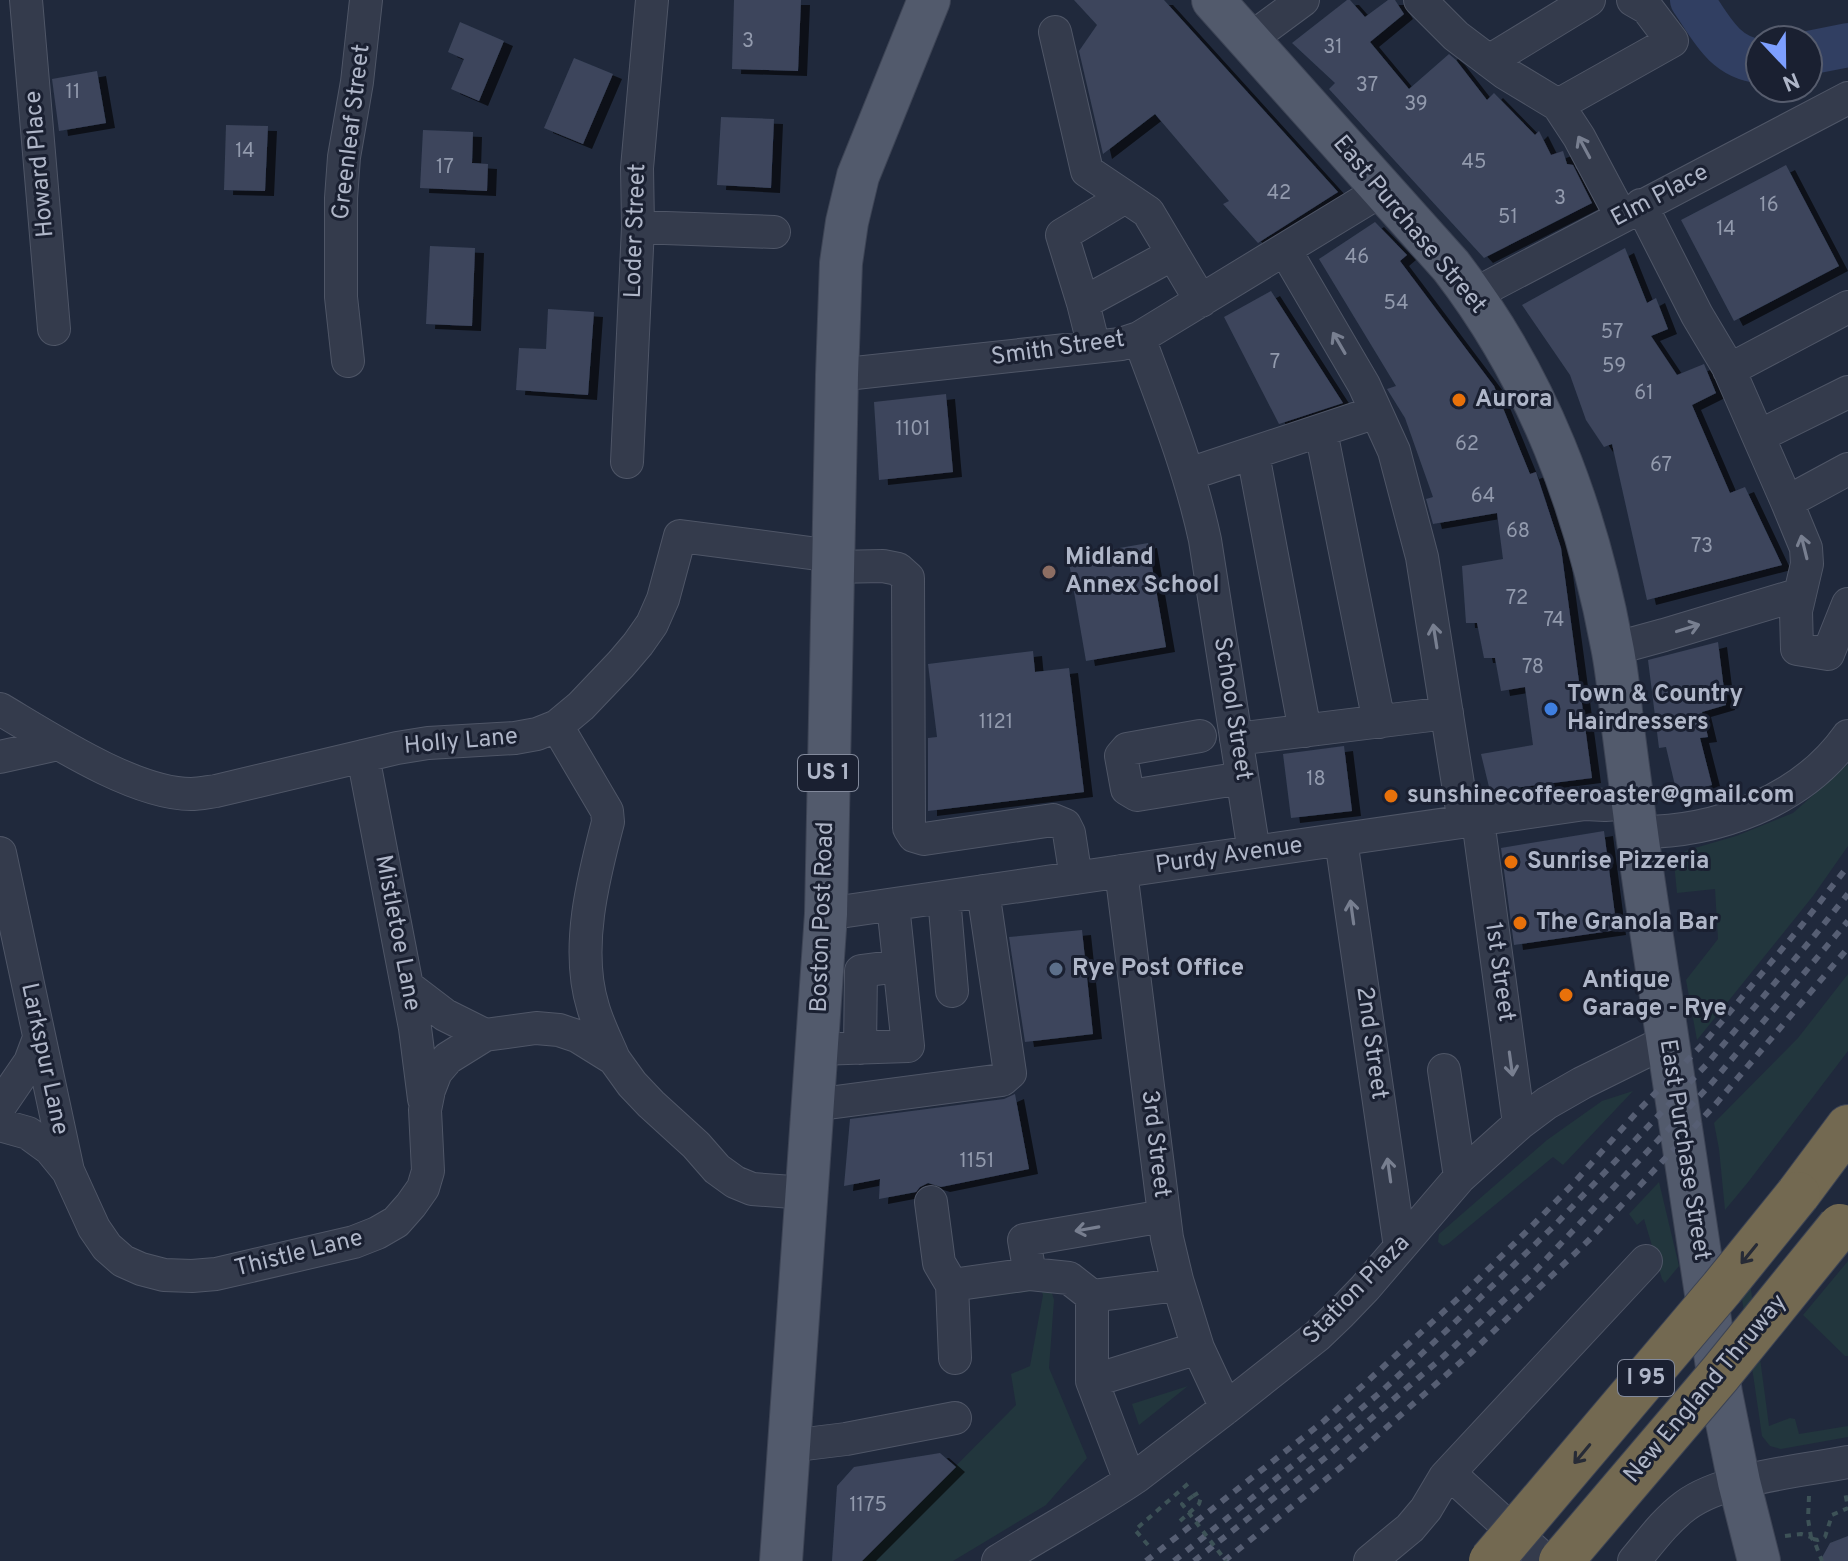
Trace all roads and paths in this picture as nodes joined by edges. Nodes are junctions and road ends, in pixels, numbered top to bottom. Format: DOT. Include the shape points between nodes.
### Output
graph roads {
  1 [pos="26,0"];
  2 [pos="366,0"];
  3 [pos="652,0"];
  4 [pos="929,0"];
  5 [pos="1213,0"];
  6 [pos="1303,0"];
  7 [pos="1589,0"];
  8 [pos="1633,0"];
  9 [pos="1429,2"];
  10 [pos="1055,32"];
  11 [pos="1249,40"];
  12 [pos="1489,61"];
  13 [pos="1848,98"];
  14 [pos="1558,105"];
  15 [pos="1382,190"];
  16 [pos="1125,197"];
  17 [pos="1631,211"];
  18 [pos="638,227"];
  19 [pos="774,232"];
  20 [pos="1285,250"];
  21 [pos="1173,254"];
  22 [pos="1473,295"];
  23 [pos="1201,301"];
  24 [pos="1083,303"];
  25 [pos="1848,307"];
  26 [pos="54,329"];
  27 [pos="1139,338"];
  28 [pos="1094,347"];
  29 [pos="348,361"];
  30 [pos="1729,370"];
  31 [pos="837,375"];
  32 [pos="1848,392"];
  33 [pos="1376,412"];
  34 [pos="1321,431"];
  35 [pos="1759,436"];
  36 [pos="1253,454"];
  37 [pos="627,462"];
  38 [pos="1848,469"];
  39 [pos="1189,474"];
  40 [pos="1787,502"];
  41 [pos="833,561"];
  42 [pos="1800,594"];
  43 [pos="1848,604"];
  44 [pos="1613,649"];
  45 [pos="0,709"];
  46 [pos="1447,713"];
  47 [pos="1379,722"];
  48 [pos="557,726"];
  49 [pos="1305,731"];
  50 [pos="1200,736"];
  51 [pos="1848,736"];
  52 [pos="1236,739"];
  53 [pos="58,744"];
  54 [pos="363,756"];
  55 [pos="0,757"];
  56 [pos="1242,778"];
  57 [pos="1635,818"];
  58 [pos="1471,821"];
  59 [pos="1341,840"];
  60 [pos="1254,852"];
  61 [pos="0,853"];
  62 [pos="1121,871"];
  63 [pos="1076,878"];
  64 [pos="983,891"];
  65 [pos="944,897"];
  66 [pos="893,905"];
  67 [pos="826,914"];
  68 [pos="899,966"];
  69 [pos="842,973"];
  70 [pos="587,980"];
  71 [pos="407,986"];
  72 [pos="952,991"];
  73 [pos="536,1028"];
  74 [pos="485,1035"];
  75 [pos="39,1038"];
  76 [pos="1667,1041"];
  77 [pos="860,1048"];
  78 [pos="817,1049"];
  79 [pos="614,1059"];
  80 [pos="1444,1070"];
  81 [pos="813,1105"];
  82 [pos="0,1106"];
  83 [pos="425,1110"];
  84 [pos="1519,1124"];
  85 [pos="0,1125"];
  86 [pos="1848,1127"];
  87 [pos="68,1171"];
  88 [pos="1460,1177"];
  89 [pos="806,1193"];
  90 [pos="931,1202"];
  91 [pos="1164,1216"];
  92 [pos="1844,1221"];
  93 [pos="1400,1247"];
  94 [pos="1646,1261"];
  95 [pos="1030,1274"];
  96 [pos="952,1285"];
  97 [pos="1178,1285"];
  98 [pos="1092,1296"];
  99 [pos="1198,1348"];
  100 [pos="955,1358"];
  101 [pos="1092,1381"];
  102 [pos="1226,1408"];
  103 [pos="955,1418"];
  104 [pos="789,1446"];
  105 [pos="1449,1473"];
  106 [pos="1846,1476"];
  107 [pos="1130,1481"];
  108 [pos="1190,1482"];
  109 [pos="1739,1482"];
  110 [pos="1809,1496"];
  111 [pos="1848,1508"];
  112 [pos="1180,1521"];
  113 [pos="1812,1538"];
  114 [pos="1148,1545"];
  115 [pos="1769,1549"];
  116 [pos="781,1561"];
  117 [pos="998,1561"];
  118 [pos="1226,1561"];
  119 [pos="1370,1561"];
  120 [pos="1491,1561"];
  121 [pos="1546,1561"];
  122 [pos="1561,1561"];
  123 [pos="1634,1561"];
  124 [pos="1822,1561"];
  1 -- 26 [label="street, Howard Place"];
  2 -- 29 [label="street, Greenleaf Street" via="341,198 341,297"];
  3 -- 18 [label="street, Loder Street" via="637,168"];
  4 -- 31 [label="main road, Boston Post Road / US 1" via="854,191 841,263"];
  5 -- 11 [label="main road, East Purchase Street"];
  6 -- 11 [label="street"];
  7 -- 12 [label="street"];
  8 -- 14 [label="street" via="1647,8 1672,41"];
  9 -- 12 [label="street" via="1456,36"];
  10 -- 16 [label="street" via="1087,171"];
  11 -- 15 [label="main road, East Purchase Street"];
  12 -- 14 [label="street"];
  13 -- 17 [label="street, Elm Place"];
  17 -- 14 [label="street, one-way"];
  15 -- 20 [label="street, Smith Street"];
  15 -- 22 [label="main road, East Purchase Street"];
  16 -- 21 [label="street" via="1148,212"];
  16 -- 24 [label="street" via="1062,235"];
  17 -- 22 [label="street, Elm Place"];
  17 -- 30 [label="street"];
  18 -- 19 [label="street"];
  18 -- 37 [label="street, Loder Street"];
  20 -- 23 [label="street, Smith Street"];
  33 -- 20 [label="street, 1st Street, one-way"];
  21 -- 23 [label="street"];
  21 -- 24 [label="street"];
  22 -- 44 [label="main road, East Purchase Street" via="1515,363 1555,445 1589,544"];
  23 -- 27 [label="street, Smith Street"];
  24 -- 28 [label="street"];
  25 -- 30 [label="street"];
  27 -- 28 [label="street, Smith Street"];
  27 -- 39 [label="street, School Street"];
  28 -- 31 [label="street, Smith Street"];
  30 -- 35 [label="street"];
  31 -- 41 [label="main road, Boston Post Road / US 1"];
  32 -- 35 [label="street"];
  33 -- 34 [label="street"];
  46 -- 33 [label="street, 1st Street, one-way" via="1422,557 1394,451"];
  34 -- 36 [label="street"];
  34 -- 47 [label="street"];
  35 -- 40 [label="street"];
  36 -- 39 [label="street"];
  36 -- 49 [label="street"];
  38 -- 40 [label="street"];
  39 -- 52 [label="street, School Street" via="1205,540"];
  42 -- 40 [label="street, one-way" via="1806,548"];
  41 -- 48 [label="street, Holly Lane" via="680,536 652,624 621,664"];
  41 -- 63 [label="street" via="898,569 908,578 909,828 914,836 924,839 1053,820 1069,833"];
  41 -- 67 [label="main road, Boston Post Road / US 1"];
  42 -- 43 [label="street" via="1797,649 1828,654"];
  44 -- 42 [label="street, one-way"];
  44 -- 57 [label="main road, East Purchase Street"];
  45 -- 53 [label="street, Holly Lane"];
  46 -- 47 [label="street"];
  46 -- 58 [label="street, 1st Street"];
  47 -- 49 [label="street"];
  48 -- 54 [label="street, Holly Lane" via="515,738 428,743"];
  48 -- 70 [label="street" via="607,811 588,914"];
  49 -- 52 [label="street"];
  50 -- 56 [label="street" via="1127,749 1121,756 1127,789 1137,795"];
  51 -- 57 [label="street, Purdy Avenue" via="1822,766 1770,801 1705,825 1664,832"];
  52 -- 56 [label="street, School Street"];
  53 -- 54 [label="street, Holly Lane" via="123,777 191,794"];
  53 -- 55 [label="street"];
  54 -- 71 [label="street, Mistletoe Lane"];
  56 -- 60 [label="street, School Street"];
  57 -- 58 [label="street, Purdy Avenue" via="1605,805 1585,804"];
  57 -- 76 [label="main road, East Purchase Street"];
  58 -- 59 [label="street, Purdy Avenue"];
  58 -- 84 [label="street, 1st Street, one-way"];
  59 -- 60 [label="street, Purdy Avenue"];
  93 -- 59 [label="street, 2nd Street, one-way"];
  60 -- 62 [label="street, Purdy Avenue"];
  61 -- 75 [label="street, Larkspur Lane"];
  62 -- 63 [label="street, Purdy Avenue"];
  62 -- 91 [label="street, 3rd Street"];
  63 -- 64 [label="street, Purdy Avenue"];
  64 -- 65 [label="street, Purdy Avenue"];
  64 -- 81 [label="street" via="1010,1073 1002,1080"];
  65 -- 66 [label="street, Purdy Avenue"];
  65 -- 72 [label="street"];
  66 -- 67 [label="street, Purdy Avenue"];
  66 -- 68 [label="street"];
  67 -- 69 [label="main road, Boston Post Road / US 1"];
  68 -- 69 [label="street"];
  68 -- 77 [label="street" via="908,1046"];
  69 -- 77 [label="street"];
  69 -- 78 [label="main road, Boston Post Road / US 1"];
  70 -- 73 [label="street" via="555,1018"];
  70 -- 79 [label="street" via="592,1007"];
  71 -- 74 [label="street" via="445,1015"];
  71 -- 83 [label="street, Mistletoe Lane"];
  73 -- 74 [label="street, Thistle Lane"];
  73 -- 79 [label="street, Thistle Lane" via="577,1036"];
  74 -- 83 [label="street, Thistle Lane" via="436,1072"];
  75 -- 82 [label="street" via="30,1062"];
  75 -- 87 [label="street, Larkspur Lane"];
  76 -- 84 [label="street, Station Plaza" via="1582,1083"];
  76 -- 109 [label="main road, East Purchase Street"];
  77 -- 78 [label="street"];
  78 -- 81 [label="main road, Boston Post Road / US 1"];
  79 -- 89 [label="street, Thistle Lane" via="651,1104 735,1182 752,1189"];
  80 -- 88 [label="street"];
  81 -- 89 [label="main road, Boston Post Road / US 1"];
  83 -- 87 [label="street, Thistle Lane" via="428,1171 423,1188 396,1222 354,1242 216,1274 164,1275 123,1261 94,1228"];
  84 -- 88 [label="street, Station Plaza"];
  85 -- 87 [label="street, Thistle Lane" via="28,1133"];
  86 -- 120 [label="highway, I 95, one-way, bridge" via="1722,1288"];
  88 -- 93 [label="street, Station Plaza"];
  89 -- 104 [label="main road, Boston Post Road / US 1"];
  90 -- 96 [label="street" via="939,1263"];
  91 -- 95 [label="street, one-way" via="1024,1240"];
  91 -- 97 [label="street, 3rd Street"];
  92 -- 122 [label="highway, New England Thruway / I 95, bridge"];
  93 -- 102 [label="street, Station Plaza" via="1317,1336"];
  94 -- 105 [label="street"];
  95 -- 96 [label="street"];
  95 -- 98 [label="street" via="1069,1278"];
  96 -- 100 [label="street"];
  97 -- 98 [label="street"];
  97 -- 99 [label="street, 3rd Street"];
  98 -- 101 [label="street"];
  99 -- 101 [label="street"];
  99 -- 102 [label="street, 3rd Street"];
  101 -- 107 [label="street"];
  102 -- 107 [label="street, Station Plaza"];
  103 -- 104 [label="street"];
  104 -- 116 [label="main road, Boston Post Road / US 1"];
  105 -- 119 [label="street" via="1410,1528"];
  105 -- 121 [label="street"];
  106 -- 109 [label="street"];
  106 -- 111 [label="path"];
  107 -- 117 [label="street, Station Plaza"];
  108 -- 114 [label="path" via="1135,1530"];
  109 -- 115 [label="main road, East Purchase Street"];
  109 -- 123 [label="street" via="1686,1504"];
  110 -- 113 [label="path"];
  111 -- 113 [label="path" via="1832,1515 1825,1537"];
  112 -- 118 [label="path, bridge" via="1199,1504 1200,1495 1182,1504"];
  113 -- 115 [label="path" via="1801,1534"];
  113 -- 124 [label="path"];
}
